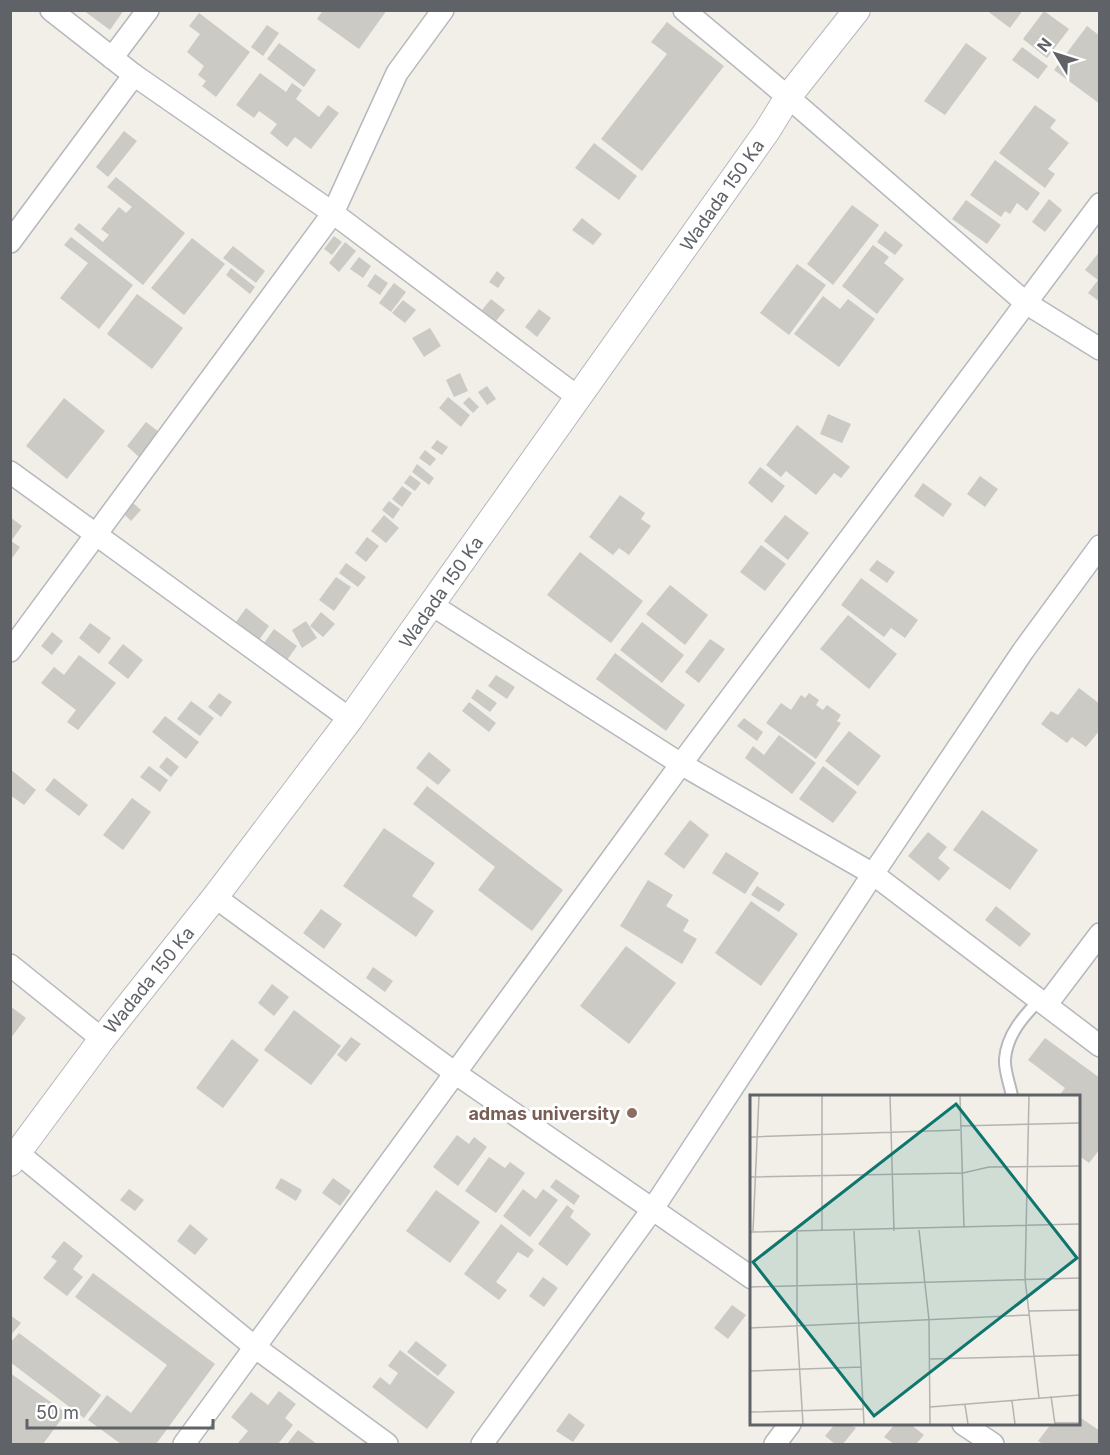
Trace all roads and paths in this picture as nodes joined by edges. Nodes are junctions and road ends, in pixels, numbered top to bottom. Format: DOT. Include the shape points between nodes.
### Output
graph roads {
  1 [pos="51,10"];
  2 [pos="148,10"];
  3 [pos="443,10"];
  4 [pos="684,10"];
  5 [pos="857,10"];
  6 [pos="112,58"];
  7 [pos="134,75"];
  8 [pos="788,97"];
  9 [pos="1100,204"];
  10 [pos="333,213"];
  11 [pos="10,242"];
  12 [pos="1026,303"];
  13 [pos="1100,349"];
  14 [pos="579,398"];
  15 [pos="10,472"];
  16 [pos="97,536"];
  17 [pos="1100,546"];
  18 [pos="432,605"];
  19 [pos="10,651"];
  20 [pos="350,719"];
  21 [pos="681,764"];
  22 [pos="873,874"];
  23 [pos="215,897"];
  24 [pos="1100,934"];
  25 [pos="10,965"];
  26 [pos="1043,1002"];
  27 [pos="102,1039"];
  28 [pos="1100,1046"];
  29 [pos="455,1073"];
  30 [pos="1012,1095"];
  31 [pos="14,1158"];
  32 [pos="652,1210"];
  33 [pos="750,1277"];
  34 [pos="255,1348"];
  35 [pos="789,1425"];
  36 [pos="964,1425"];
  37 [pos="184,1444"];
  38 [pos="387,1444"];
  39 [pos="482,1444"];
  40 [pos="775,1444"];
  41 [pos="993,1444"];
  1 -- 6 [label="street"];
  2 -- 6 [label="street"];
  3 -- 10 [label="street" via="397,73"];
  4 -- 8 [label="street"];
  5 -- 8 [label="street, Wadada 150 Ka"];
  6 -- 7 [label="street"];
  7 -- 10 [label="street"];
  7 -- 11 [label="street"];
  8 -- 12 [label="street"];
  8 -- 14 [label="street, Wadada 150 Ka"];
  9 -- 12 [label="street"];
  10 -- 14 [label="street"];
  10 -- 16 [label="street"];
  12 -- 13 [label="street"];
  12 -- 21 [label="street"];
  14 -- 18 [label="street, Wadada 150 Ka"];
  15 -- 16 [label="street"];
  16 -- 19 [label="street"];
  16 -- 20 [label="street"];
  17 -- 22 [label="street" via="1023,651"];
  18 -- 20 [label="street, Wadada 150 Ka"];
  18 -- 21 [label="street"];
  20 -- 23 [label="street, Wadada 150 Ka"];
  21 -- 22 [label="street"];
  21 -- 29 [label="street"];
  22 -- 26 [label="street"];
  22 -- 32 [label="street"];
  23 -- 27 [label="street, Wadada 150 Ka"];
  23 -- 29 [label="street"];
  24 -- 26 [label="street"];
  25 -- 27 [label="street"];
  26 -- 28 [label="street"];
  26 -- 30 [label="lane" via="1021,1019 1012,1035 1004,1060"];
  27 -- 31 [label="street, Wadada 150 Ka"];
  29 -- 32 [label="street"];
  29 -- 34 [label="street"];
  31 -- 34 [label="street"];
  32 -- 33 [label="street"];
  32 -- 39 [label="street"];
  34 -- 37 [label="street"];
  34 -- 38 [label="street"];
  35 -- 40 [label="street"];
  36 -- 41 [label="street"];
}
